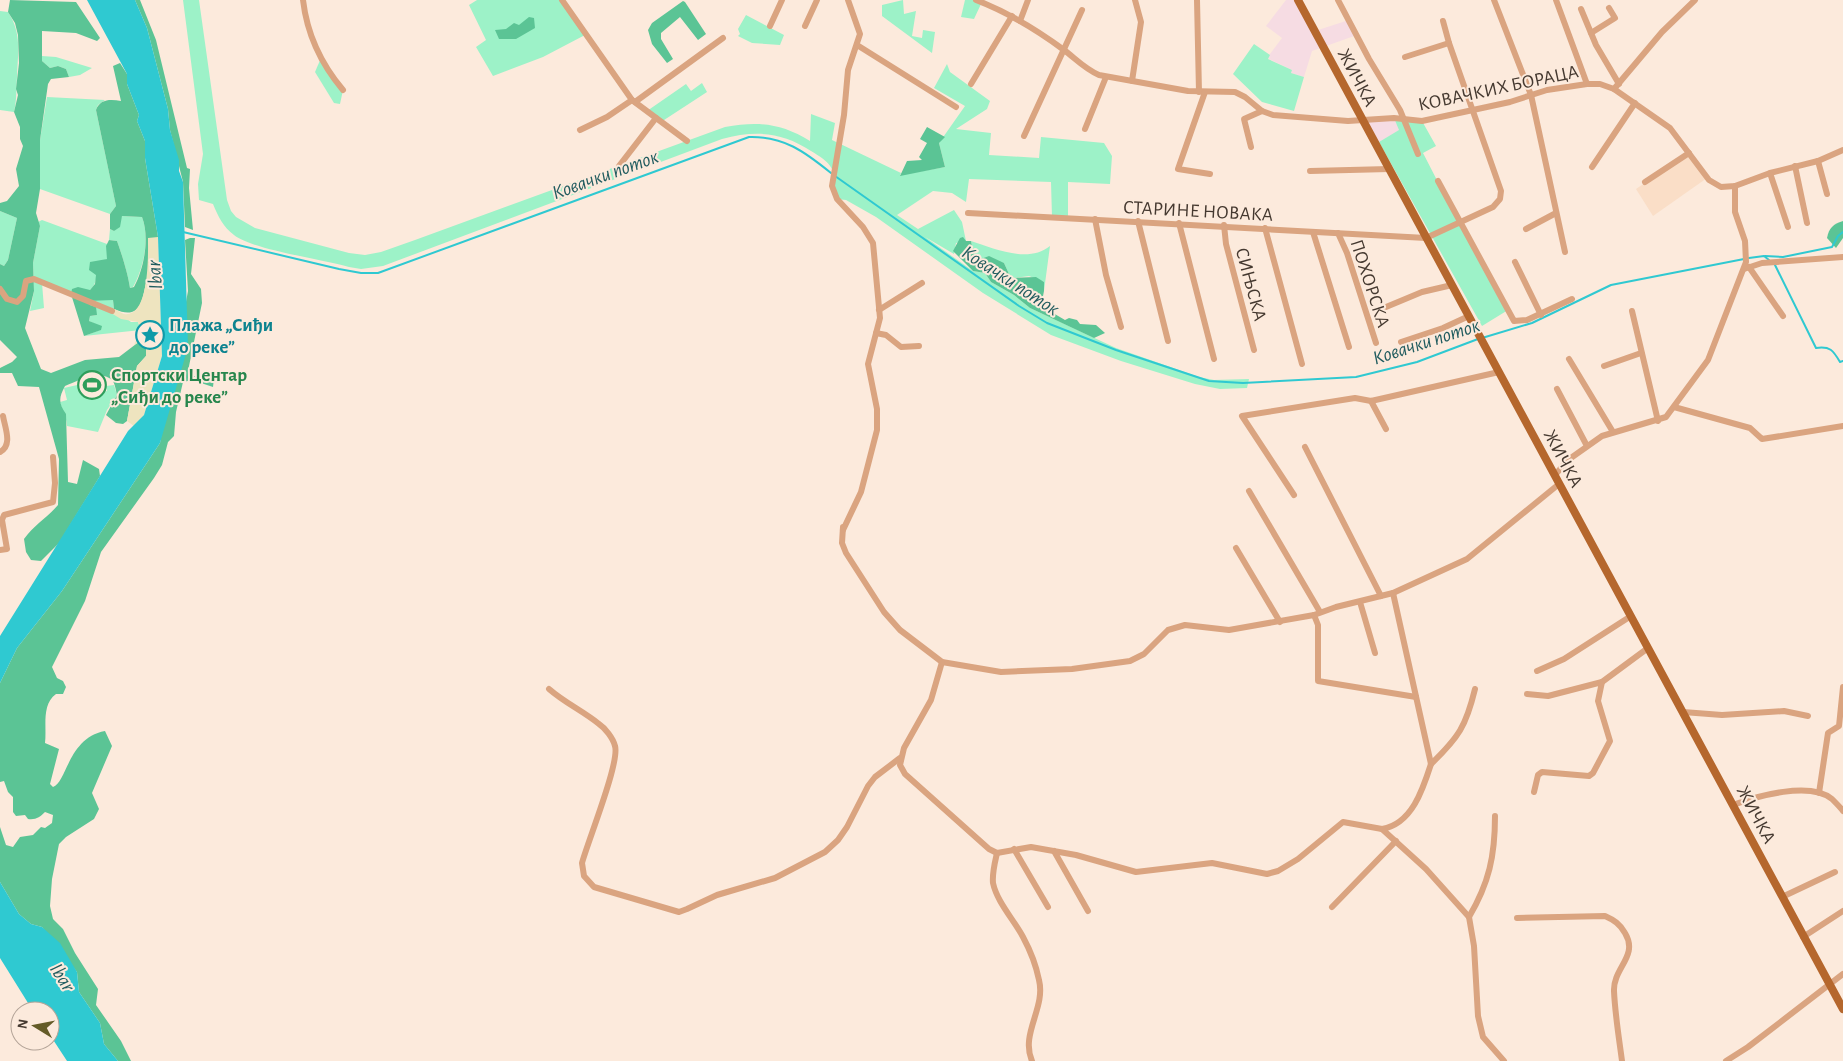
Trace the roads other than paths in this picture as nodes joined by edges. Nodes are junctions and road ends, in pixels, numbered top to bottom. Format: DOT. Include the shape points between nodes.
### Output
graph roads {
  1 [pos="304,0"];
  2 [pos="562,0"];
  3 [pos="782,0"];
  4 [pos="817,0"];
  5 [pos="848,0"];
  6 [pos="976,0"];
  7 [pos="1028,0"];
  8 [pos="1135,0"];
  9 [pos="1197,0"];
  10 [pos="1298,0"];
  11 [pos="1340,0"];
  12 [pos="1494,0"];
  13 [pos="1556,0"];
  14 [pos="1695,0"];
  15 [pos="991,3"];
  16 [pos="1609,8"];
  17 [pos="1581,9"];
  18 [pos="1082,10"];
  19 [pos="1012,16"];
  20 [pos="1020,21"];
  21 [pos="1443,21"];
  22 [pos="770,26"];
  23 [pos="805,26"];
  24 [pos="1591,33"];
  25 [pos="723,38"];
  26 [pos="1448,43"];
  27 [pos="858,45"];
  28 [pos="1064,50"];
  29 [pos="1405,56"];
  30 [pos="1106,77"];
  31 [pos="1132,81"];
  32 [pos="971,84"];
  33 [pos="1587,84"];
  34 [pos="1619,84"];
  35 [pos="1614,89"];
  36 [pos="343,90"];
  37 [pos="1202,92"];
  38 [pos="1531,95"];
  39 [pos="633,101"];
  40 [pos="1635,104"];
  41 [pos="956,107"];
  42 [pos="1470,110"];
  43 [pos="1262,111"];
  44 [pos="656,118"];
  45 [pos="1404,119"];
  46 [pos="1362,120"];
  47 [pos="1085,129"];
  48 [pos="580,130"];
  49 [pos="1024,136"];
  50 [pos="687,141"];
  51 [pos="1251,147"];
  52 [pos="1843,150"];
  53 [pos="1689,153"];
  54 [pos="1418,154"];
  55 [pos="1818,161"];
  56 [pos="619,166"];
  57 [pos="1795,166"];
  58 [pos="1592,167"];
  59 [pos="1389,169"];
  60 [pos="1310,171"];
  61 [pos="1770,173"];
  62 [pos="1210,174"];
  63 [pos="1438,181"];
  64 [pos="1645,182"];
  65 [pos="1736,186"];
  66 [pos="1827,194"];
  67 [pos="968,213"];
  68 [pos="1556,213"];
  69 [pos="1095,219"];
  70 [pos="1138,221"];
  71 [pos="1178,223"];
  72 [pos="1459,223"];
  73 [pos="1807,223"];
  74 [pos="1224,225"];
  75 [pos="1788,227"];
  76 [pos="1265,228"];
  77 [pos="1526,229"];
  78 [pos="1313,232"];
  79 [pos="1338,233"];
  80 [pos="1426,238"];
  81 [pos="1565,252"];
  82 [pos="1843,257"];
  83 [pos="1515,262"];
  84 [pos="1746,266"];
  85 [pos="922,283"];
  86 [pos="1452,285"];
  87 [pos="0,290"];
  88 [pos="1572,299"];
  89 [pos="1386,307"];
  90 [pos="879,310"];
  91 [pos="112,311"];
  92 [pos="1632,311"];
  93 [pos="1541,315"];
  94 [pos="1469,316"];
  95 [pos="1783,316"];
  96 [pos="1121,326"];
  97 [pos="876,332"];
  98 [pos="1168,341"];
  99 [pos="1402,342"];
  100 [pos="1376,343"];
  101 [pos="919,346"];
  102 [pos="1349,347"];
  103 [pos="1254,350"];
  104 [pos="1641,353"];
  105 [pos="1214,359"];
  106 [pos="1569,359"];
  107 [pos="1302,364"];
  108 [pos="1604,366"];
  109 [pos="1499,372"];
  110 [pos="1557,389"];
  111 [pos="1372,401"];
  112 [pos="1674,407"];
  113 [pos="3,416"];
  114 [pos="1658,421"];
  115 [pos="1843,426"];
  116 [pos="1386,429"];
  117 [pos="1613,432"];
  118 [pos="1586,446"];
  119 [pos="1305,447"];
  120 [pos="0,452"];
  121 [pos="52,457"];
  122 [pos="1555,475"];
  123 [pos="1560,484"];
  124 [pos="1250,491"];
  125 [pos="1294,495"];
  126 [pos="1236,548"];
  127 [pos="0,550"];
  128 [pos="1393,593"];
  129 [pos="1381,596"];
  130 [pos="1360,602"];
  131 [pos="1317,614"];
  132 [pos="1631,616"];
  133 [pos="1280,622"];
  134 [pos="1648,648"];
  135 [pos="1375,653"];
  136 [pos="942,662"];
  137 [pos="1537,671"];
  138 [pos="1602,682"];
  139 [pos="1843,687"];
  140 [pos="549,689"];
  141 [pos="1476,689"];
  142 [pos="1528,694"];
  143 [pos="1416,697"];
  144 [pos="1683,712"];
  145 [pos="1808,716"];
  146 [pos="900,758"];
  147 [pos="1431,764"];
  148 [pos="1534,792"];
  149 [pos="1819,793"];
  150 [pos="1733,805"];
  151 [pos="1843,811"];
  152 [pos="1495,816"];
  153 [pos="1382,830"];
  154 [pos="1396,841"];
  155 [pos="1014,849"];
  156 [pos="1054,851"];
  157 [pos="997,853"];
  158 [pos="1835,872"];
  159 [pos="1782,897"];
  160 [pos="1332,906"];
  161 [pos="1048,907"];
  162 [pos="1088,911"];
  163 [pos="1843,911"];
  164 [pos="1469,917"];
  165 [pos="1518,918"];
  166 [pos="1803,937"];
  167 [pos="1843,974"];
  168 [pos="1830,984"];
  169 [pos="1843,1009"];
  170 [pos="1032,1061"];
  171 [pos="1504,1061"];
  172 [pos="1622,1061"];
  173 [pos="1726,1061"];
  1 -- 36 [label="street" via="309,32 317,52"];
  2 -- 39 [label="street"];
  3 -- 22 [label="street"];
  4 -- 23 [label="street"];
  5 -- 27 [label="street" via="860,31"];
  6 -- 15 [label="street"];
  7 -- 20 [label="street"];
  8 -- 31 [label="street" via="1141,22"];
  9 -- 37 [label="street"];
  10 -- 46 [label="main road, ЖИЧКА"];
  11 -- 45 [label="street, ЖИЧКА"];
  12 -- 38 [label="street"];
  13 -- 33 [label="street"];
  14 -- 34 [label="street" via="1662,32"];
  15 -- 19 [label="street"];
  16 -- 24 [label="street" via="1615,18"];
  17 -- 24 [label="street"];
  18 -- 28 [label="street"];
  19 -- 20 [label="street"];
  19 -- 32 [label="street"];
  20 -- 28 [label="street"];
  21 -- 26 [label="street"];
  24 -- 34 [label="street"];
  25 -- 39 [label="street"];
  26 -- 29 [label="street"];
  26 -- 42 [label="street"];
  27 -- 41 [label="street"];
  27 -- 90 [label="street" via="848,70 832,182 837,199 874,243"];
  28 -- 30 [label="street" via="1087,69"];
  28 -- 49 [label="street"];
  30 -- 31 [label="street"];
  30 -- 47 [label="street"];
  31 -- 37 [label="street"];
  33 -- 35 [label="street, КОВАЧКИХ БОРАЦА"];
  33 -- 38 [label="street, КОВАЧКИХ БОРАЦА"];
  34 -- 35 [label="street"];
  35 -- 40 [label="street, КОВАЧКИХ БОРАЦА"];
  37 -- 43 [label="street" via="1241,94"];
  37 -- 62 [label="street" via="1178,169"];
  38 -- 42 [label="street, КОВАЧКИХ БОРАЦА"];
  38 -- 68 [label="street"];
  39 -- 44 [label="street"];
  39 -- 48 [label="street"];
  40 -- 53 [label="street, КОВАЧКИХ БОРАЦА" via="1670,128"];
  40 -- 58 [label="street"];
  42 -- 45 [label="street, КОВАЧКИХ БОРАЦА" via="1422,121"];
  42 -- 72 [label="street" via="1501,194 1493,207"];
  43 -- 46 [label="street, КОВАЧКИХ БОРАЦА" via="1273,115"];
  43 -- 51 [label="street" via="1244,119"];
  44 -- 50 [label="street"];
  44 -- 56 [label="street"];
  45 -- 46 [label="street, КОВАЧКИХ БОРАЦА"];
  45 -- 54 [label="street, ЖИЧКА"];
  46 -- 59 [label="main road, ЖИЧКА"];
  52 -- 55 [label="street"];
  53 -- 64 [label="street"];
  53 -- 65 [label="street, КОВАЧКИХ БОРАЦА" via="1715,185"];
  55 -- 57 [label="street"];
  55 -- 66 [label="street"];
  57 -- 61 [label="street"];
  57 -- 73 [label="street"];
  59 -- 60 [label="street"];
  59 -- 80 [label="main road, ЖИЧКА"];
  61 -- 65 [label="street"];
  61 -- 75 [label="street"];
  63 -- 72 [label="street"];
  65 -- 84 [label="street" via="1734,212 1745,240"];
  67 -- 69 [label="street, СТАРИНЕ НОВАКА"];
  68 -- 77 [label="street"];
  68 -- 81 [label="street"];
  69 -- 70 [label="street, СТАРИНЕ НОВАКА"];
  69 -- 96 [label="street" via="1106,275"];
  70 -- 71 [label="street, СТАРИНЕ НОВАКА"];
  70 -- 98 [label="street"];
  71 -- 74 [label="street, СТАРИНЕ НОВАКА"];
  71 -- 105 [label="street"];
  72 -- 80 [label="street"];
  72 -- 93 [label="street" via="1514,321"];
  74 -- 76 [label="street, СТАРИНЕ НОВАКА"];
  74 -- 103 [label="street, СИЊСКА"];
  76 -- 78 [label="street, СТАРИНЕ НОВАКА"];
  76 -- 107 [label="street"];
  78 -- 79 [label="street, СТАРИНЕ НОВАКА"];
  78 -- 102 [label="street"];
  79 -- 80 [label="street, СТАРИНЕ НОВАКА"];
  79 -- 100 [label="street, ПОХОРСКА"];
  80 -- 86 [label="main road, ЖИЧКА"];
  82 -- 84 [label="street"];
  83 -- 93 [label="street"];
  84 -- 95 [label="street"];
  84 -- 112 [label="street" via="1708,360"];
  85 -- 90 [label="street"];
  86 -- 89 [label="street" via="1422,292"];
  86 -- 94 [label="main road, ЖИЧКА"];
  87 -- 91 [label="street" via="17,302 26,281 34,280"];
  88 -- 93 [label="street"];
  90 -- 97 [label="street"];
  92 -- 104 [label="street"];
  94 -- 99 [label="street"];
  94 -- 109 [label="main road, ЖИЧКА"];
  97 -- 101 [label="street" via="886,335 901,347"];
  97 -- 136 [label="street" via="868,364 877,409 877,430 861,492 842,530 846,553 884,612 900,630"];
  104 -- 108 [label="street"];
  104 -- 114 [label="street"];
  106 -- 117 [label="street"];
  109 -- 111 [label="street"];
  109 -- 122 [label="main road, ЖИЧКА"];
  110 -- 118 [label="street"];
  111 -- 116 [label="street"];
  111 -- 125 [label="street" via="1355,398 1242,416"];
  112 -- 114 [label="street"];
  112 -- 115 [label="street" via="1750,428 1762,439"];
  113 -- 120 [label="street" via="8,443"];
  114 -- 117 [label="street" via="1643,422"];
  117 -- 118 [label="street"];
  118 -- 122 [label="street"];
  119 -- 129 [label="street"];
  121 -- 127 [label="street" via="55,498 49,504 4,515 7,549"];
  122 -- 123 [label="main road, ЖИЧКА"];
  123 -- 128 [label="street" via="1466,559"];
  123 -- 132 [label="main road, ЖИЧКА"];
  124 -- 131 [label="street"];
  126 -- 133 [label="street"];
  128 -- 129 [label="street"];
  128 -- 143 [label="street"];
  129 -- 130 [label="street"];
  130 -- 131 [label="street"];
  130 -- 135 [label="street"];
  131 -- 133 [label="street"];
  131 -- 143 [label="street" via="1318,681"];
  132 -- 134 [label="main road, ЖИЧКА"];
  132 -- 137 [label="street" via="1564,659"];
  133 -- 136 [label="street" via="1229,630 1186,626 1168,630 1144,654 1130,661 1072,669 1001,672"];
  134 -- 138 [label="street"];
  134 -- 144 [label="main road, ЖИЧКА"];
  136 -- 146 [label="street" via="931,700"];
  138 -- 142 [label="street" via="1548,696"];
  138 -- 148 [label="street" via="1598,701 1610,742 1593,773 1589,776 1542,772 1538,775"];
  139 -- 149 [label="street" via="1839,726 1828,732"];
  140 -- 146 [label="street" via="600,724 615,746 611,772 582,863 584,876 594,887 678,912 717,895 775,878 825,852 847,828 875,777"];
  141 -- 147 [label="street" via="1460,734"];
  143 -- 147 [label="street"];
  144 -- 145 [label="street" via="1722,715 1784,712"];
  144 -- 150 [label="main road, ЖИЧКА"];
  146 -- 157 [label="street" via="904,774"];
  147 -- 153 [label="street" via="1424,788 1412,808 1400,822"];
  149 -- 150 [label="street" via="1760,795"];
  149 -- 151 [label="street"];
  150 -- 159 [label="main road, ЖИЧКА"];
  152 -- 164 [label="street" via="1495,849 1486,882"];
  153 -- 154 [label="street"];
  153 -- 156 [label="street" via="1343,822 1298,859 1267,874 1212,863 1136,872"];
  154 -- 160 [label="street"];
  154 -- 164 [label="street"];
  155 -- 156 [label="street" via="1030,846"];
  155 -- 157 [label="street"];
  155 -- 161 [label="street"];
  156 -- 162 [label="street"];
  157 -- 170 [label="street" via="993,883 1023,937 1040,980 1042,994 1027,1042"];
  158 -- 159 [label="street"];
  159 -- 166 [label="main road, ЖИЧКА"];
  163 -- 166 [label="street"];
  164 -- 171 [label="street" via="1478,1016 1484,1037"];
  165 -- 172 [label="street" via="1605,916 1624,931 1630,941 1630,953 1616,977 1614,989"];
  166 -- 168 [label="main road, ЖИЧКА"];
  167 -- 168 [label="street"];
  168 -- 169 [label="main road, ЖИЧКА"];
  168 -- 173 [label="street"];
}
